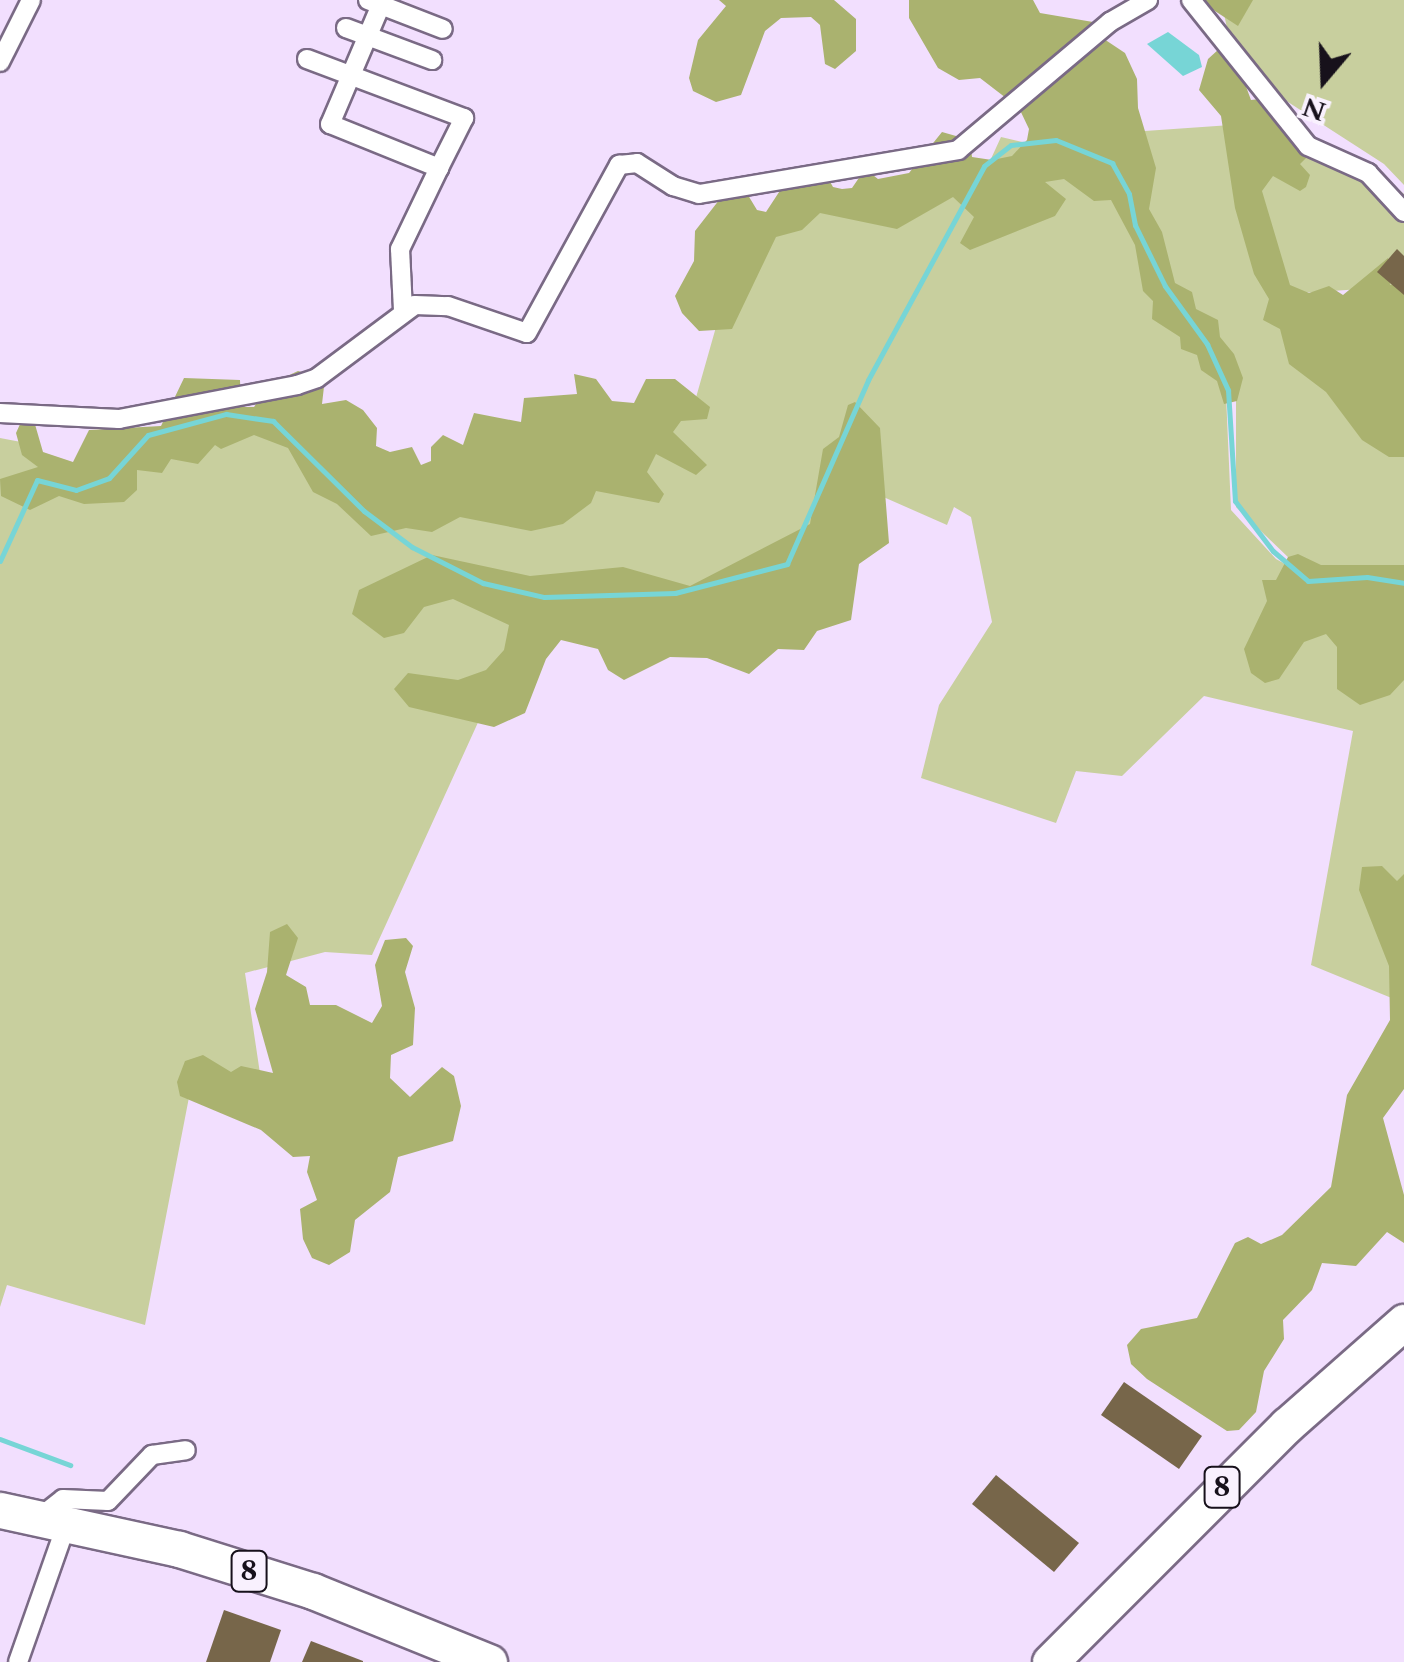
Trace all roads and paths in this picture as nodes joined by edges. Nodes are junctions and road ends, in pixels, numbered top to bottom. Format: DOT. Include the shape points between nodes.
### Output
graph roads {
  1 [pos="32,0"];
  2 [pos="1148,0"];
  3 [pos="1191,0"];
  4 [pos="378,2"];
  5 [pos="346,28"];
  6 [pos="443,30"];
  7 [pos="368,37"];
  8 [pos="307,59"];
  9 [pos="432,60"];
  10 [pos="0,62"];
  11 [pos="351,76"];
  12 [pos="439,168"];
  13 [pos="1404,212"];
  14 [pos="402,310"];
  15 [pos="0,413"];
  16 [pos="1404,1322"];
  17 [pos="186,1450"];
  18 [pos="0,1510"];
  19 [pos="54,1520"];
  20 [pos="18,1662"];
  21 [pos="489,1662"];
  22 [pos="1050,1662"];
  1 -- 10 [label="street"];
  2 -- 14 [label="street" via="1110,22 958,150 699,194 637,163 620,165 526,333 436,304"];
  3 -- 13 [label="street" via="1308,146 1368,173"];
  4 -- 6 [label="street"];
  4 -- 7 [label="street"];
  5 -- 7 [label="street"];
  7 -- 9 [label="street"];
  7 -- 11 [label="street"];
  8 -- 11 [label="street"];
  11 -- 12 [label="street" via="330,124"];
  11 -- 12 [label="street" via="464,118"];
  12 -- 14 [label="street" via="400,249"];
  14 -- 15 [label="street" via="317,378 297,385 119,419"];
  16 -- 22 [label="highway, 8" via="1274,1437"];
  17 -- 19 [label="street" via="152,1455 108,1501 64,1499"];
  18 -- 19 [label="highway, 8"];
  19 -- 20 [label="street"];
  19 -- 21 [label="highway, 8" via="313,1591"];
}
